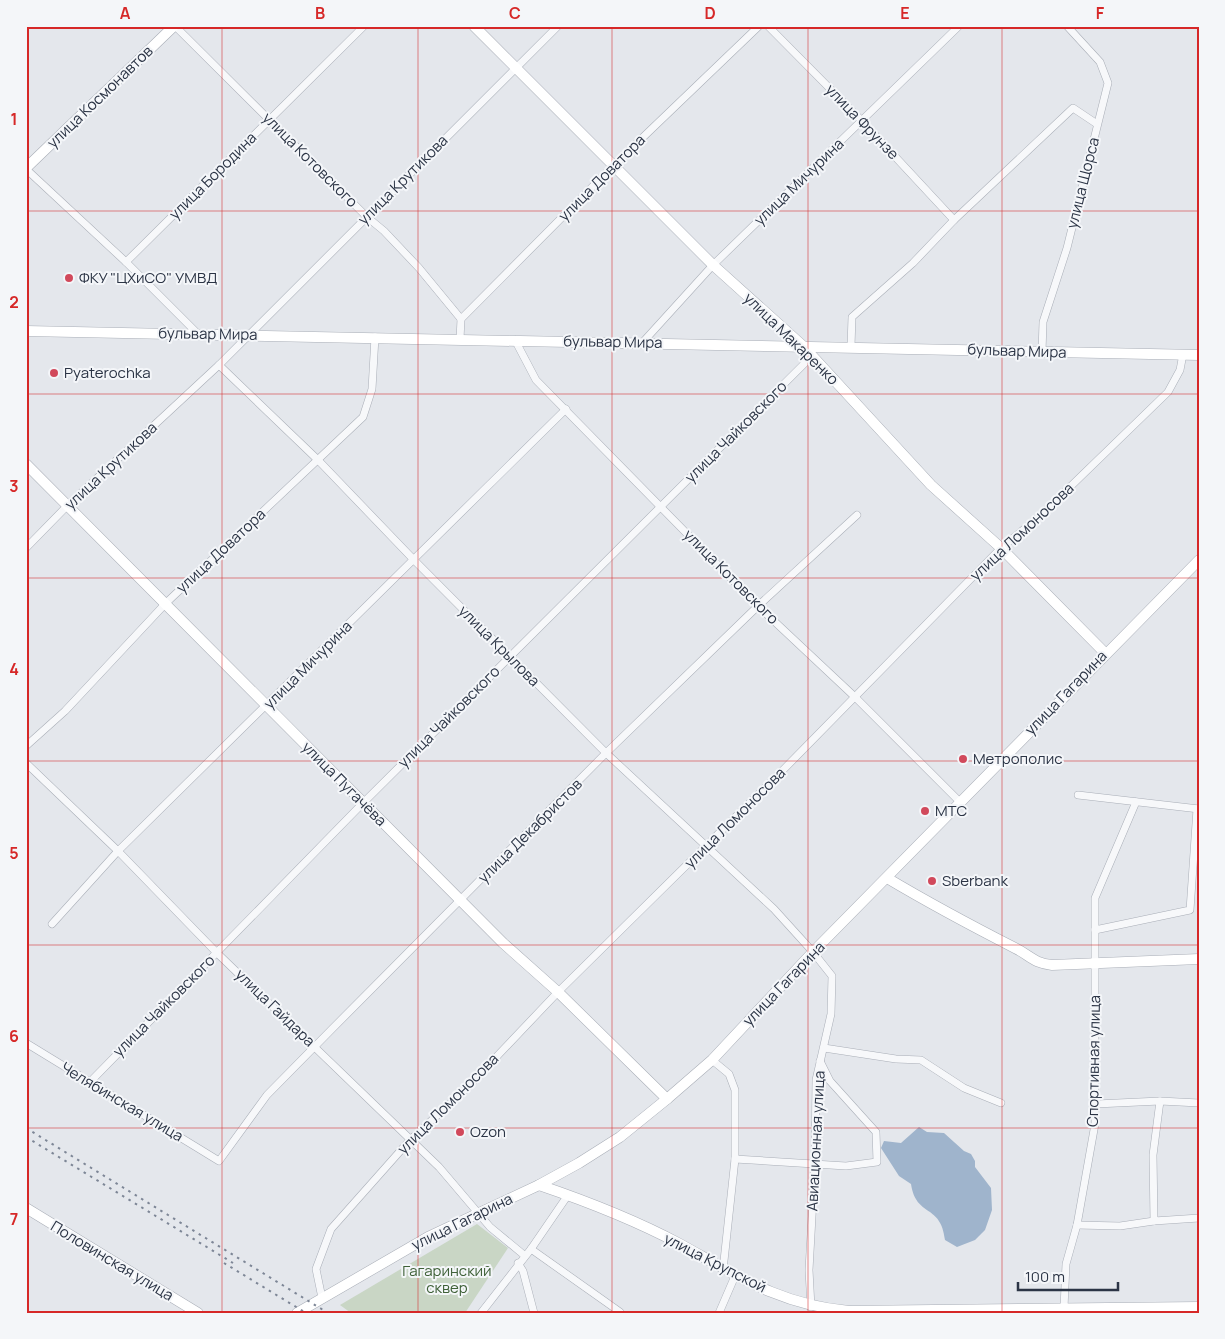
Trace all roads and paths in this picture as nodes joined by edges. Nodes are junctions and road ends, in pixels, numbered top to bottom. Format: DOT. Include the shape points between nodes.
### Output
graph roads {
  1 [pos="174,26"];
  2 [pos="364,26"];
  3 [pos="474,26"];
  4 [pos="558,26"];
  5 [pos="759,26"];
  6 [pos="768,26"];
  7 [pos="959,26"];
  8 [pos="1067,26"];
  9 [pos="516,67"];
  10 [pos="270,120"];
  11 [pos="862,120"];
  12 [pos="1097,124"];
  13 [pos="613,166"];
  14 [pos="26,168"];
  15 [pos="367,217"];
  16 [pos="954,220"];
  17 [pos="126,262"];
  18 [pos="713,265"];
  19 [pos="461,319"];
  20 [pos="26,330"];
  21 [pos="198,334"];
  22 [pos="250,335"];
  23 [pos="375,337"];
  24 [pos="460,339"];
  25 [pos="515,340"];
  26 [pos="643,342"];
  27 [pos="803,346"];
  28 [pos="851,346"];
  29 [pos="1042,352"];
  30 [pos="1183,354"];
  31 [pos="1199,355"];
  32 [pos="812,356"];
  33 [pos="219,365"];
  34 [pos="566,410"];
  35 [pos="318,460"];
  36 [pos="26,464"];
  37 [pos="67,506"];
  38 [pos="661,506"];
  39 [pos="856,515"];
  40 [pos="26,548"];
  41 [pos="1001,548"];
  42 [pos="414,560"];
  43 [pos="1199,560"];
  44 [pos="166,602"];
  45 [pos="758,606"];
  46 [pos="1106,653"];
  47 [pos="510,656"];
  48 [pos="855,697"];
  49 [pos="266,706"];
  50 [pos="26,746"];
  51 [pos="606,753"];
  52 [pos="26,763"];
  53 [pos="1078,795"];
  54 [pos="363,802"];
  55 [pos="1136,802"];
  56 [pos="961,803"];
  57 [pos="1198,809"];
  58 [pos="707,845"];
  59 [pos="118,851"];
  60 [pos="887,878"];
  61 [pos="460,901"];
  62 [pos="52,924"];
  63 [pos="1095,930"];
  64 [pos="217,952"];
  65 [pos="813,952"];
  66 [pos="1199,959"];
  67 [pos="1095,963"];
  68 [pos="558,992"];
  69 [pos="26,1043"];
  70 [pos="315,1047"];
  71 [pos="824,1048"];
  72 [pos="712,1060"];
  73 [pos="820,1061"];
  74 [pos="90,1082"];
  75 [pos="667,1099"];
  76 [pos="1160,1101"];
  77 [pos="1001,1103"];
  78 [pos="1199,1103"];
  79 [pos="1096,1104"];
  80 [pos="410,1140"];
  81 [pos="735,1159"];
  82 [pos="219,1161"];
  83 [pos="815,1163"];
  84 [pos="539,1185"];
  85 [pos="568,1195"];
  86 [pos="26,1208"];
  87 [pos="478,1212"];
  88 [pos="1199,1218"];
  89 [pos="1154,1221"];
  90 [pos="1077,1225"];
  91 [pos="531,1249"];
  92 [pos="524,1255"];
  93 [pos="518,1264"];
  94 [pos="723,1270"];
  95 [pos="734,1276"];
  96 [pos="322,1298"];
  97 [pos="811,1307"];
  98 [pos="1199,1307"];
  99 [pos="1064,1308"];
  100 [pos="943,1311"];
  101 [pos="971,1311"];
  102 [pos="620,1312"];
  103 [pos="198,1313"];
  104 [pos="297,1313"];
  105 [pos="480,1313"];
  106 [pos="534,1313"];
  107 [pos="720,1313"];
  1 -- 10 [label="street, улица Котовского"];
  1 -- 14 [label="street, улица Космонавтов"];
  2 -- 10 [label="street, улица Бородина"];
  3 -- 9 [label="street, улица Макаренко"];
  4 -- 9 [label="street, улица Крутикова"];
  5 -- 13 [label="street, улица Доватора"];
  6 -- 11 [label="street, улица Фрунзе"];
  7 -- 11 [label="street, улица Мичурина"];
  8 -- 12 [label="street, улица Щорса" via="1090,49 1105,73 1108,83"];
  9 -- 13 [label="street, улица Макаренко"];
  9 -- 15 [label="street, улица Крутикова"];
  10 -- 15 [label="street, улица Котовского"];
  10 -- 17 [label="street, улица Бородина"];
  11 -- 16 [label="street, улица Фрунзе"];
  11 -- 18 [label="street, улица Мичурина"];
  12 -- 16 [label="street" via="1073,108"];
  12 -- 29 [label="street, улица Щорса" via="1067,248 1043,322"];
  13 -- 18 [label="street, улица Макаренко"];
  13 -- 19 [label="street, улица Доватора"];
  14 -- 17 [label="street"];
  15 -- 19 [label="street, улица Котовского" via="390,237"];
  15 -- 22 [label="street, улица Крутикова"];
  16 -- 28 [label="street" via="913,263 852,317"];
  17 -- 21 [label="street"];
  18 -- 26 [label="street, улица Мичурина"];
  18 -- 27 [label="street, улица Макаренко"];
  19 -- 24 [label="street"];
  20 -- 21 [label="street, бульвар Мира"];
  21 -- 22 [label="street, бульвар Мира"];
  22 -- 23 [label="street, бульвар Мира"];
  22 -- 33 [label="street"];
  23 -- 24 [label="street, бульвар Мира"];
  23 -- 35 [label="street, улица Доватора" via="372,389 363,418"];
  24 -- 25 [label="street, бульвар Мира"];
  25 -- 26 [label="street, бульвар Мира"];
  25 -- 34 [label="street, улица Котовского" via="536,380"];
  26 -- 27 [label="street, бульвар Мира"];
  27 -- 28 [label="street, бульвар Мира"];
  27 -- 32 [label="street, улица Макаренко"];
  28 -- 29 [label="street, бульвар Мира"];
  29 -- 30 [label="street, бульвар Мира"];
  30 -- 31 [label="street, бульвар Мира"];
  30 -- 41 [label="street, улица Ломоносова" via="1180,370 1168,392 1040,516"];
  32 -- 38 [label="street, улица Чайковского"];
  32 -- 41 [label="street, улица Макаренко" via="932,485"];
  33 -- 35 [label="street, улица Крылова"];
  33 -- 37 [label="street, улица Крутикова"];
  34 -- 38 [label="street, улица Котовского"];
  34 -- 42 [label="street, улица Мичурина"];
  35 -- 42 [label="street, улица Крылова"];
  35 -- 44 [label="street, улица Доватора"];
  36 -- 37 [label="street, улица Пугачёва"];
  37 -- 40 [label="street, улица Крутикова"];
  37 -- 44 [label="street, улица Пугачёва"];
  38 -- 45 [label="street, улица Котовского"];
  38 -- 47 [label="street, улица Чайковского"];
  39 -- 45 [label="street, улица Декабристов"];
  41 -- 46 [label="street, улица Макаренко"];
  41 -- 48 [label="street, улица Ломоносова"];
  42 -- 47 [label="street, улица Крылова"];
  42 -- 49 [label="street, улица Мичурина"];
  43 -- 46 [label="street, улица Гагарина"];
  44 -- 49 [label="street, улица Пугачёва"];
  44 -- 50 [label="street, улица Доватора" via="65,711"];
  45 -- 48 [label="street, улица Котовского"];
  45 -- 51 [label="street, улица Декабристов"];
  46 -- 56 [label="street, улица Гагарина"];
  47 -- 51 [label="street, улица Крылова"];
  47 -- 54 [label="street, улица Чайковского"];
  48 -- 56 [label="street, улица Котовского"];
  48 -- 58 [label="street, улица Ломоносова"];
  49 -- 54 [label="street, улица Пугачёва"];
  49 -- 59 [label="street, улица Мичурина"];
  51 -- 58 [label="street, улица Крылова"];
  51 -- 61 [label="street, улица Декабристов"];
  52 -- 59 [label="street, улица Гайдара"];
  53 -- 55 [label="street"];
  54 -- 61 [label="street, улица Пугачёва"];
  54 -- 64 [label="street, улица Чайковского"];
  55 -- 57 [label="street"];
  55 -- 63 [label="street, Спортивная улица" via="1095,898"];
  56 -- 60 [label="street, улица Гагарина"];
  57 -- 63 [label="street" via="1190,910"];
  58 -- 65 [label="street, улица Крылова" via="774,909"];
  58 -- 68 [label="street, улица Ломоносова"];
  59 -- 62 [label="street, улица Мичурина"];
  59 -- 64 [label="street, улица Гайдара"];
  60 -- 65 [label="street, улица Гагарина"];
  60 -- 67 [label="street" via="1038,963"];
  61 -- 68 [label="street, улица Пугачёва"];
  61 -- 70 [label="street, улица Декабристов"];
  63 -- 67 [label="street, Спортивная улица"];
  64 -- 70 [label="street, улица Гайдара"];
  64 -- 74 [label="street, улица Чайковского"];
  65 -- 71 [label="street, Авиационная улица" via="832,976 831,1014"];
  65 -- 72 [label="street, улица Гагарина"];
  66 -- 67 [label="street"];
  67 -- 79 [label="street, Спортивная улица"];
  68 -- 75 [label="street, улица Пугачёва"];
  68 -- 80 [label="street, улица Ломоносова" via="463,1092"];
  69 -- 74 [label="street, Челябинская улица"];
  70 -- 80 [label="street, улица Гайдара"];
  70 -- 82 [label="street, улица Декабристов" via="267,1095"];
  71 -- 73 [label="street, Авиационная улица"];
  71 -- 77 [label="street" via="920,1060 964,1088"];
  72 -- 75 [label="street, улица Гагарина"];
  72 -- 81 [label="street" via="729,1074 734,1084"];
  73 -- 83 [label="street, Авиационная улица" via="816,1080"];
  73 -- 83 [label="street" via="830,1081 876,1132 876,1162 846,1166"];
  74 -- 82 [label="street, Челябинская улица"];
  75 -- 84 [label="street, улица Гагарина" via="620,1137"];
  76 -- 78 [label="street"];
  76 -- 79 [label="street"];
  76 -- 89 [label="street" via="1153,1156"];
  79 -- 90 [label="street, Спортивная улица"];
  80 -- 87 [label="street, улица Гайдара"];
  80 -- 96 [label="street, улица Ломоносова" via="331,1229 316,1268"];
  81 -- 83 [label="street"];
  81 -- 94 [label="street"];
  83 -- 97 [label="street, Авиационная улица" via="809,1270"];
  84 -- 85 [label="street, улица Крупской"];
  84 -- 87 [label="street, улица Гагарина"];
  85 -- 91 [label="street"];
  85 -- 94 [label="street, улица Крупской" via="679,1244"];
  86 -- 103 [label="street, Половинская улица"];
  87 -- 92 [label="street, улица Гайдара" via="490,1227"];
  87 -- 96 [label="street, улица Гагарина"];
  88 -- 89 [label="street"];
  89 -- 90 [label="street" via="1120,1226"];
  90 -- 99 [label="street, Спортивная улица" via="1066,1264"];
  91 -- 92 [label="street"];
  91 -- 102 [label="street"];
  92 -- 93 [label="street"];
  93 -- 105 [label="street"];
  93 -- 106 [label="street" via="523,1271"];
  94 -- 95 [label="street, улица Крупской"];
  95 -- 97 [label="street, улица Крупской"];
  95 -- 107 [label="street"];
  96 -- 104 [label="street, улица Гагарина"];
  97 -- 100 [label="street, улица Крупской" via="848,1311"];
  98 -- 99 [label="street, улица Крупской"];
  99 -- 101 [label="street, улица Крупской"];
  100 -- 101 [label="street, улица Крупской"];
}
